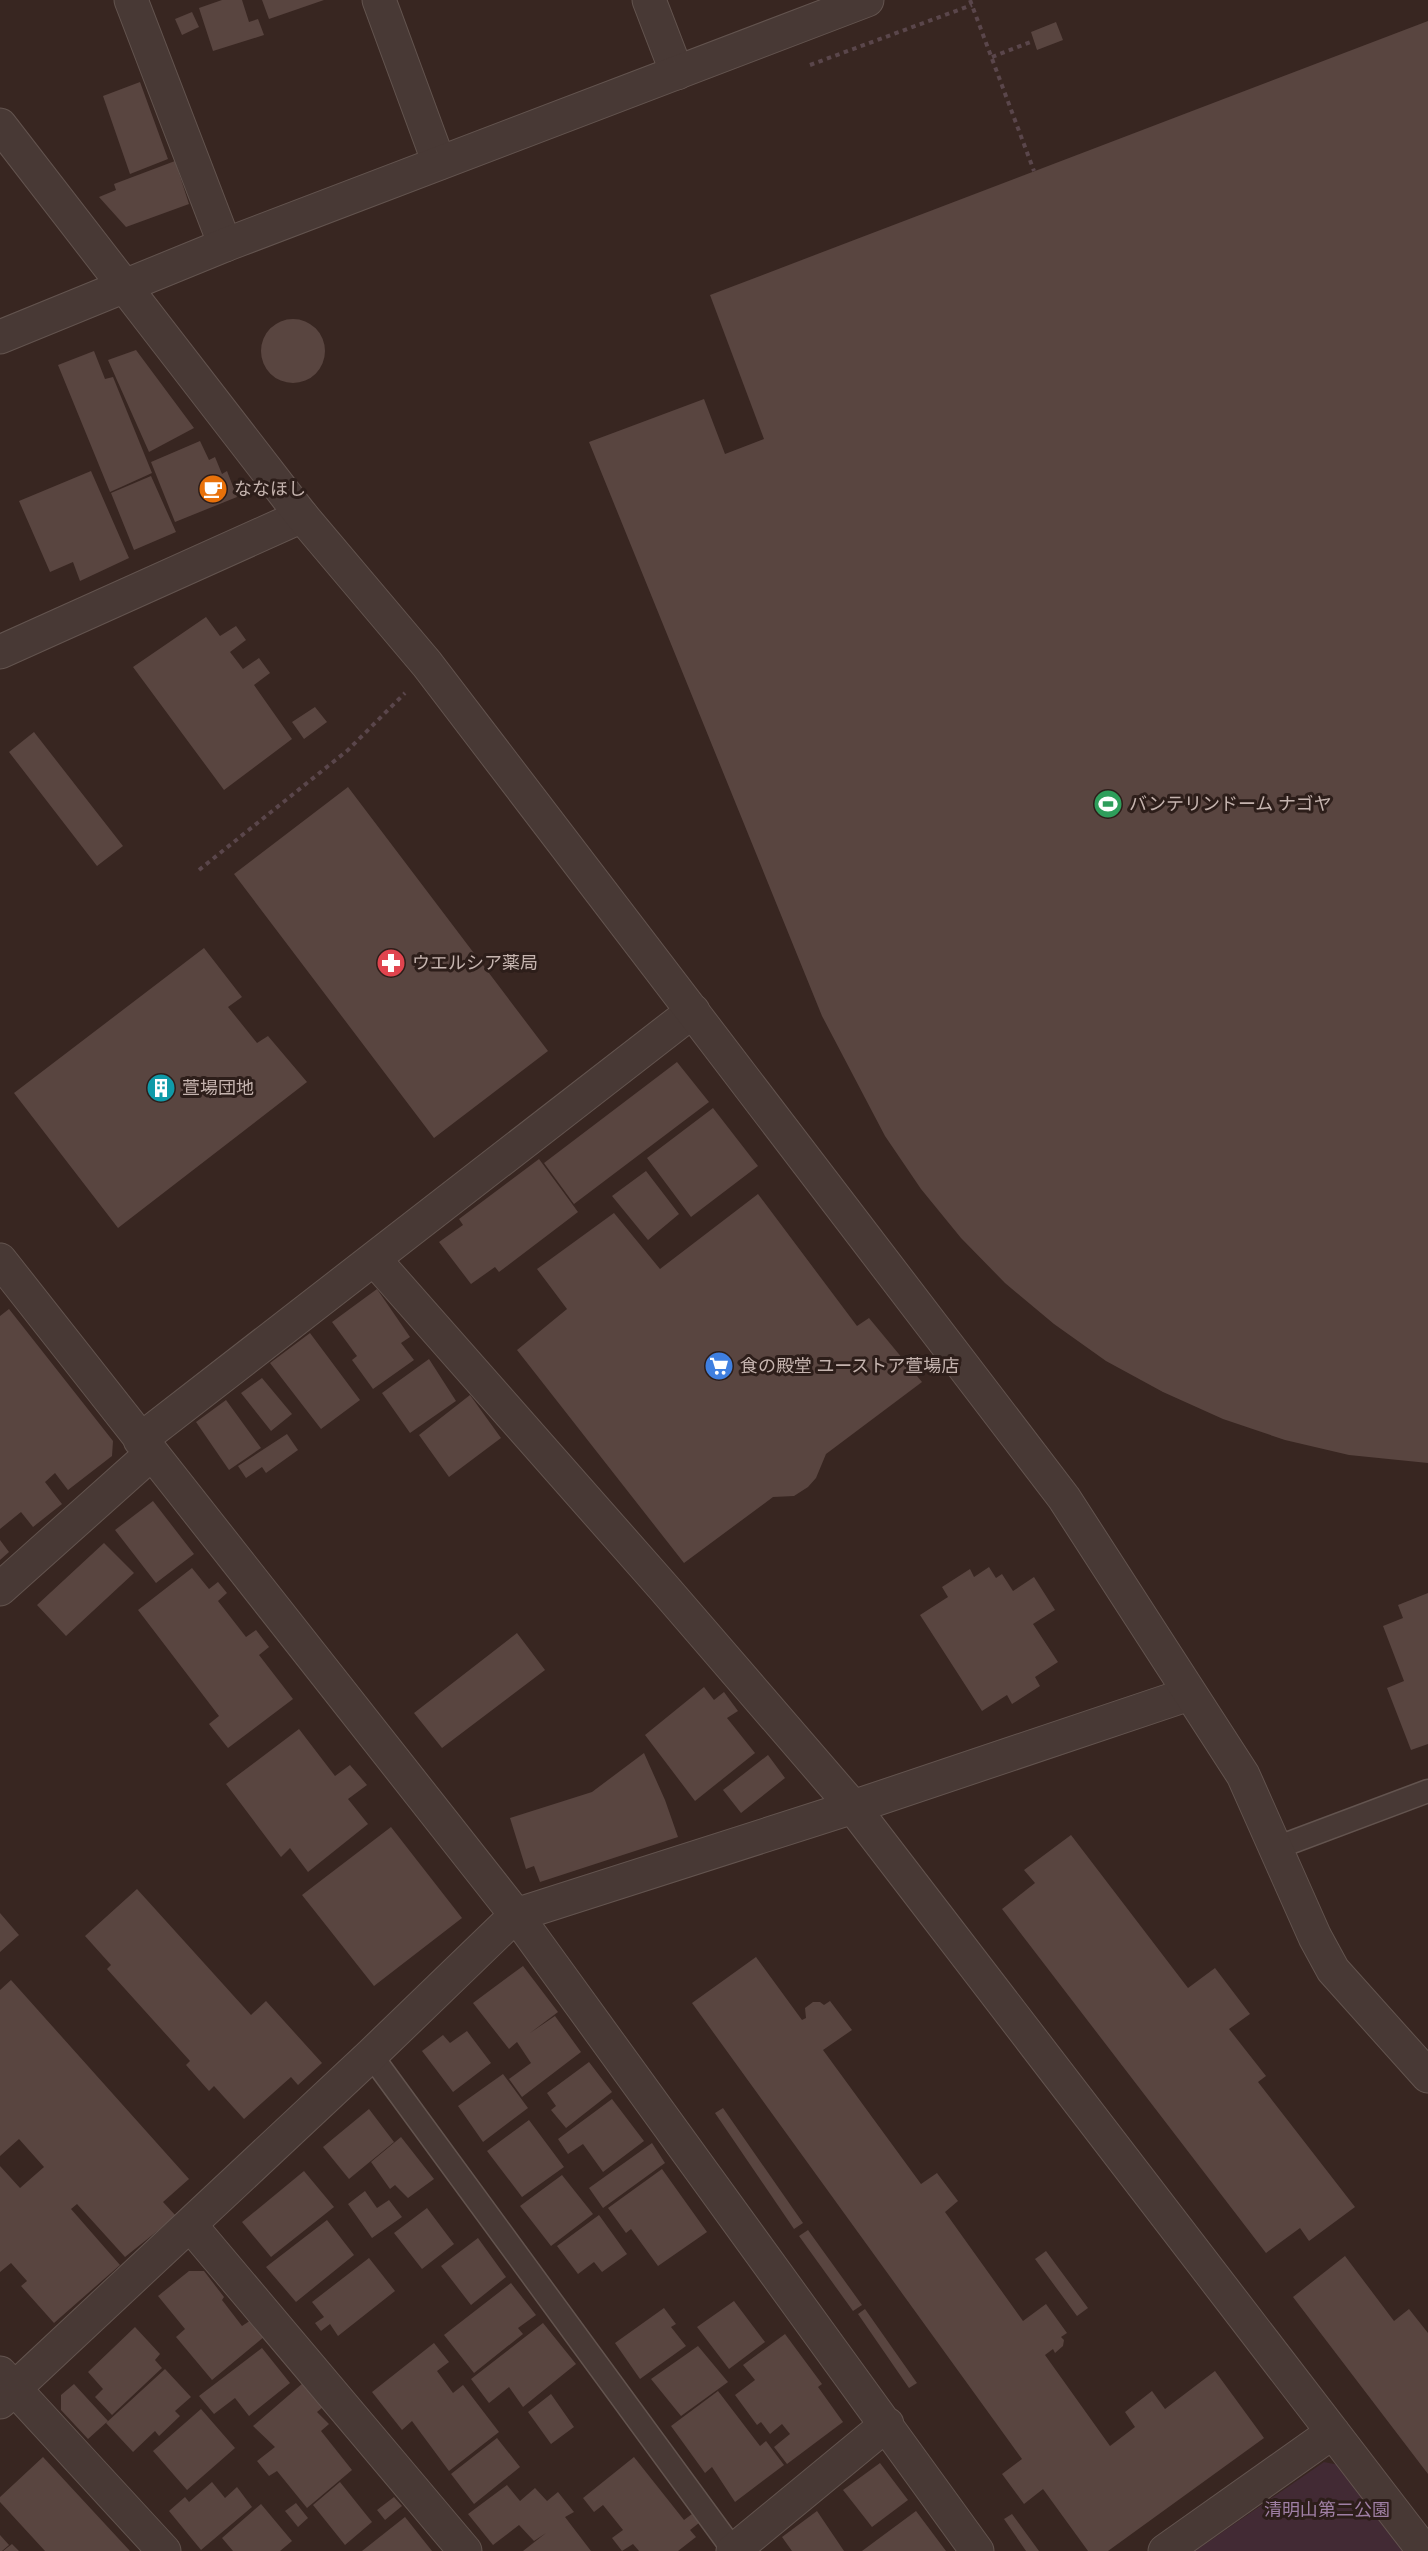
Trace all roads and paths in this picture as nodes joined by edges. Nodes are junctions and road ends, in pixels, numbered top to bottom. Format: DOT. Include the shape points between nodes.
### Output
graph roads {
  1 [pos="131,0"];
  2 [pos="379,0"];
  3 [pos="649,0"];
  4 [pos="867,0"];
  5 [pos="970,0"];
  6 [pos="972,5"];
  7 [pos="1033,41"];
  8 [pos="992,57"];
  9 [pos="803,68"];
  10 [pos="677,73"];
  11 [pos="0,125"];
  12 [pos="439,163"];
  13 [pos="1034,171"];
  14 [pos="225,245"];
  15 [pos="124,285"];
  16 [pos="0,337"];
  17 [pos="302,516"];
  18 [pos="0,652"];
  19 [pos="405,693"];
  20 [pos="199,870"];
  21 [pos="693,1011"];
  22 [pos="374,1259"];
  23 [pos="0,1260"];
  24 [pos="146,1447"];
  25 [pos="0,1589"];
  26 [pos="1190,1694"];
  27 [pos="1428,1791"];
  28 [pos="852,1807"];
  29 [pos="1276,1848"];
  30 [pos="516,1915"];
  31 [pos="371,2055"];
  32 [pos="1428,2076"];
  33 [pos="191,2226"];
  34 [pos="5,2388"];
  35 [pos="887,2424"];
  36 [pos="1333,2432"];
  37 [pos="164,2551"];
  38 [pos="465,2551"];
  39 [pos="734,2551"];
  40 [pos="977,2551"];
  41 [pos="1165,2551"];
  42 [pos="1424,2551"];
  1 -- 14 [label="street"];
  2 -- 12 [label="street"];
  3 -- 10 [label="street"];
  4 -- 10 [label="street"];
  5 -- 6 [label="path"];
  6 -- 8 [label="path"];
  6 -- 9 [label="path"];
  7 -- 8 [label="path"];
  8 -- 13 [label="path"];
  10 -- 12 [label="street"];
  11 -- 15 [label="street"];
  12 -- 14 [label="street"];
  14 -- 15 [label="street"];
  15 -- 16 [label="street"];
  15 -- 17 [label="street"];
  17 -- 18 [label="street"];
  17 -- 21 [label="street" via="427,664"];
  19 -- 20 [label="path" via="348,750"];
  21 -- 22 [label="street"];
  21 -- 26 [label="street" via="1064,1498"];
  22 -- 24 [label="street"];
  22 -- 28 [label="street"];
  23 -- 24 [label="street"];
  24 -- 25 [label="street"];
  24 -- 30 [label="street"];
  26 -- 28 [label="street"];
  26 -- 29 [label="street" via="1243,1775"];
  27 -- 29 [label="lane"];
  28 -- 30 [label="street"];
  28 -- 36 [label="street"];
  29 -- 32 [label="street" via="1333,1970"];
  30 -- 31 [label="street"];
  30 -- 35 [label="street"];
  31 -- 33 [label="street"];
  31 -- 39 [label="lane"];
  33 -- 34 [label="street"];
  33 -- 38 [label="street"];
  34 -- 37 [label="street"];
  35 -- 39 [label="street"];
  35 -- 40 [label="street"];
  36 -- 41 [label="street"];
  36 -- 42 [label="street"];
}
